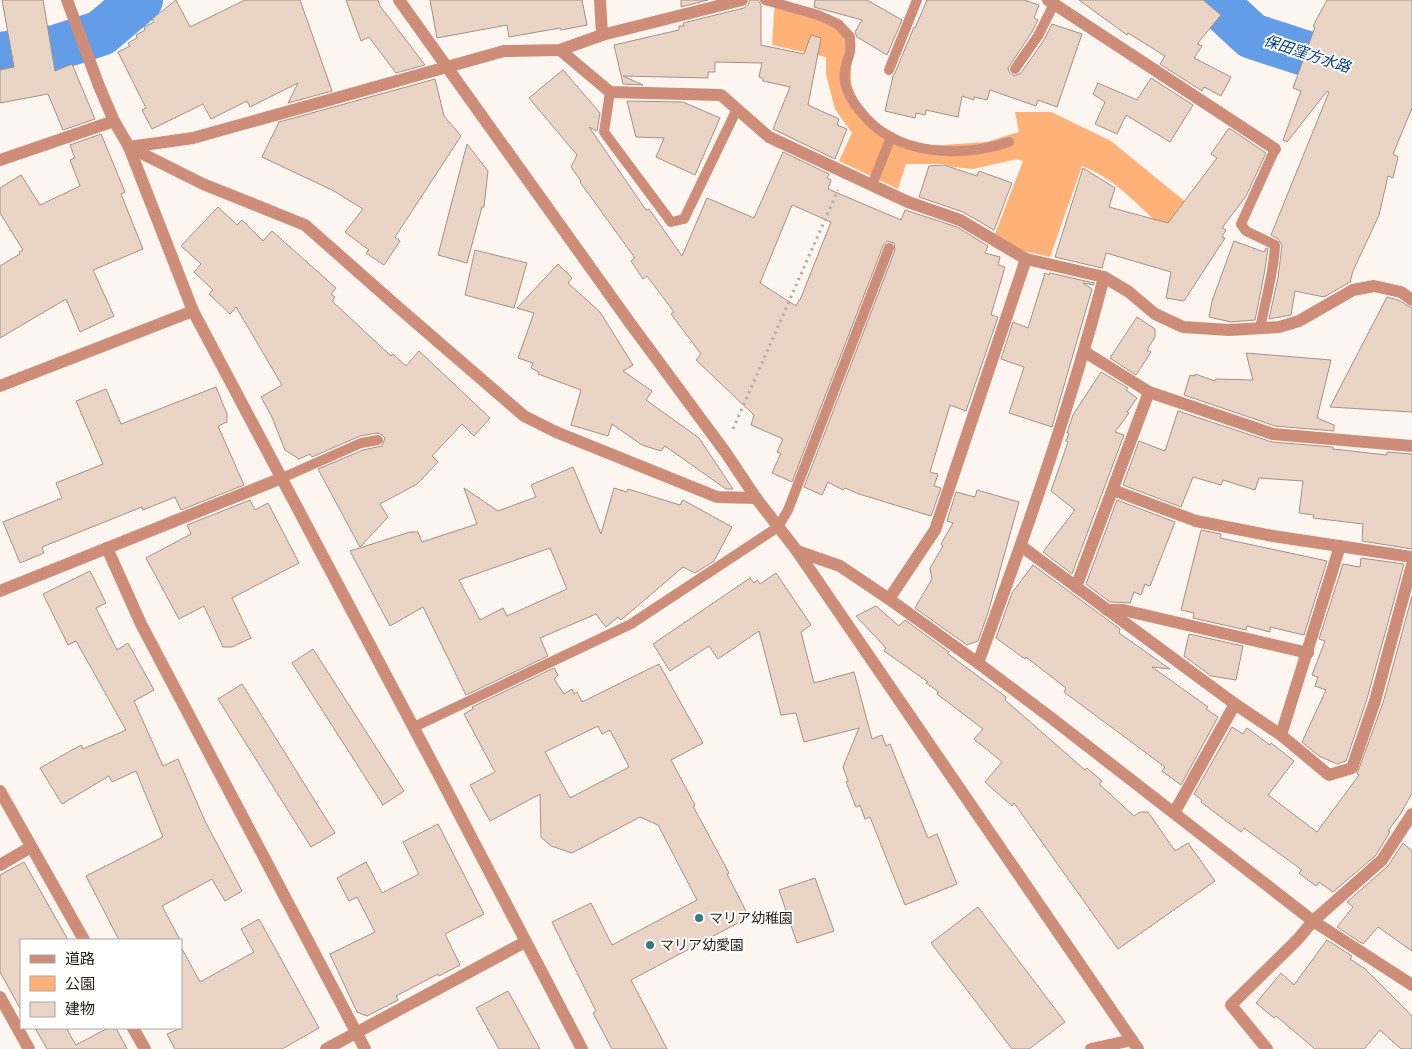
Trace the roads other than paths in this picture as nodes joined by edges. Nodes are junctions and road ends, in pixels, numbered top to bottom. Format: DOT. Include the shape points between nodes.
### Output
graph roads {
  1 [pos="67,0"];
  2 [pos="399,0"];
  3 [pos="600,0"];
  4 [pos="742,0"];
  5 [pos="765,0"];
  6 [pos="917,0"];
  7 [pos="1051,2"];
  8 [pos="602,35"];
  9 [pos="560,50"];
  10 [pos="447,67"];
  11 [pos="1015,69"];
  12 [pos="889,70"];
  13 [pos="610,92"];
  14 [pos="737,109"];
  15 [pos="114,121"];
  16 [pos="891,137"];
  17 [pos="1009,142"];
  18 [pos="129,147"];
  19 [pos="1275,149"];
  20 [pos="0,160"];
  21 [pos="872,185"];
  22 [pos="889,248"];
  23 [pos="1026,259"];
  24 [pos="1104,277"];
  25 [pos="1412,300"];
  26 [pos="193,312"];
  27 [pos="1260,329"];
  28 [pos="1085,352"];
  29 [pos="0,386"];
  30 [pos="1150,392"];
  31 [pos="378,440"];
  32 [pos="1412,446"];
  33 [pos="282,478"];
  34 [pos="1113,490"];
  35 [pos="756,498"];
  36 [pos="778,527"];
  37 [pos="1021,546"];
  38 [pos="1340,546"];
  39 [pos="107,548"];
  40 [pos="797,551"];
  41 [pos="1412,557"];
  42 [pos="1412,565"];
  43 [pos="1076,586"];
  44 [pos="0,591"];
  45 [pos="889,599"];
  46 [pos="1107,610"];
  47 [pos="1308,653"];
  48 [pos="978,663"];
  49 [pos="1235,704"];
  50 [pos="414,727"];
  51 [pos="1281,735"];
  52 [pos="0,792"];
  53 [pos="1174,813"];
  54 [pos="1412,814"];
  55 [pos="31,847"];
  56 [pos="0,865"];
  57 [pos="1313,921"];
  58 [pos="83,939"];
  59 [pos="525,942"];
  60 [pos="1412,985"];
  61 [pos="0,997"];
  62 [pos="134,1029"];
  63 [pos="356,1033"];
  64 [pos="1135,1044"];
  65 [pos="29,1049"];
  66 [pos="145,1049"];
  67 [pos="326,1049"];
  68 [pos="365,1049"];
  69 [pos="582,1049"];
  70 [pos="1091,1049"];
  71 [pos="1267,1049"];
  1 -- 15 [label="street"];
  2 -- 10 [label="street"];
  3 -- 8 [label="street"];
  4 -- 8 [label="street"];
  5 -- 16 [label="lane" via="818,15 838,24 850,37 845,81 850,96 871,125"];
  6 -- 12 [label="lane"];
  7 -- 11 [label="lane" via="1038,36"];
  7 -- 19 [label="street"];
  8 -- 9 [label="street"];
  9 -- 10 [label="street" via="504,51"];
  9 -- 13 [label="street"];
  10 -- 18 [label="street" via="193,138"];
  10 -- 35 [label="street"];
  13 -- 14 [label="street" via="721,95"];
  13 -- 14 [label="lane" via="604,132 671,222 684,218"];
  14 -- 21 [label="street" via="769,137"];
  15 -- 18 [label="street"];
  15 -- 20 [label="street"];
  16 -- 17 [label="lane" via="925,149 950,151 972,151"];
  16 -- 21 [label="lane"];
  18 -- 26 [label="street"];
  18 -- 35 [label="street" via="203,184 305,225 524,416 717,497"];
  19 -- 27 [label="lane" via="1241,224 1246,231 1275,245 1274,266"];
  21 -- 23 [label="street" via="960,220"];
  22 -- 36 [label="lane" via="788,510"];
  23 -- 24 [label="street"];
  23 -- 45 [label="street" via="935,530"];
  24 -- 27 [label="street" via="1129,292 1155,314 1183,327"];
  24 -- 28 [label="street"];
  25 -- 27 [label="street" via="1402,292 1374,286 1353,290 1299,320"];
  26 -- 29 [label="street"];
  26 -- 33 [label="street"];
  28 -- 30 [label="street"];
  28 -- 37 [label="street"];
  30 -- 32 [label="street" via="1273,434"];
  30 -- 34 [label="street"];
  31 -- 33 [label="lane" via="361,443"];
  33 -- 39 [label="street"];
  33 -- 50 [label="street"];
  34 -- 38 [label="street" via="1196,521"];
  34 -- 43 [label="street"];
  35 -- 36 [label="street"];
  36 -- 40 [label="street"];
  36 -- 50 [label="lane" via="631,624"];
  37 -- 43 [label="street"];
  37 -- 48 [label="street"];
  38 -- 41 [label="street"];
  38 -- 47 [label="street"];
  39 -- 44 [label="street"];
  39 -- 63 [label="street" via="141,624"];
  40 -- 45 [label="street" via="840,566"];
  40 -- 64 [label="street"];
  42 -- 51 [label="street" via="1375,701 1352,768 1330,775"];
  43 -- 46 [label="street"];
  45 -- 48 [label="street"];
  46 -- 47 [label="street" via="1123,610"];
  46 -- 49 [label="street"];
  47 -- 51 [label="street"];
  48 -- 53 [label="street"];
  49 -- 51 [label="street"];
  49 -- 53 [label="street"];
  50 -- 59 [label="street"];
  52 -- 55 [label="street"];
  53 -- 57 [label="street"];
  54 -- 57 [label="street" via="1382,860"];
  55 -- 56 [label="street"];
  55 -- 58 [label="street"];
  57 -- 60 [label="street"];
  57 -- 71 [label="street" via="1231,1005"];
  59 -- 63 [label="street"];
  59 -- 69 [label="street"];
  61 -- 65 [label="street"];
  62 -- 66 [label="street"];
  63 -- 67 [label="street"];
  63 -- 68 [label="street"];
  64 -- 70 [label="street"];
}
